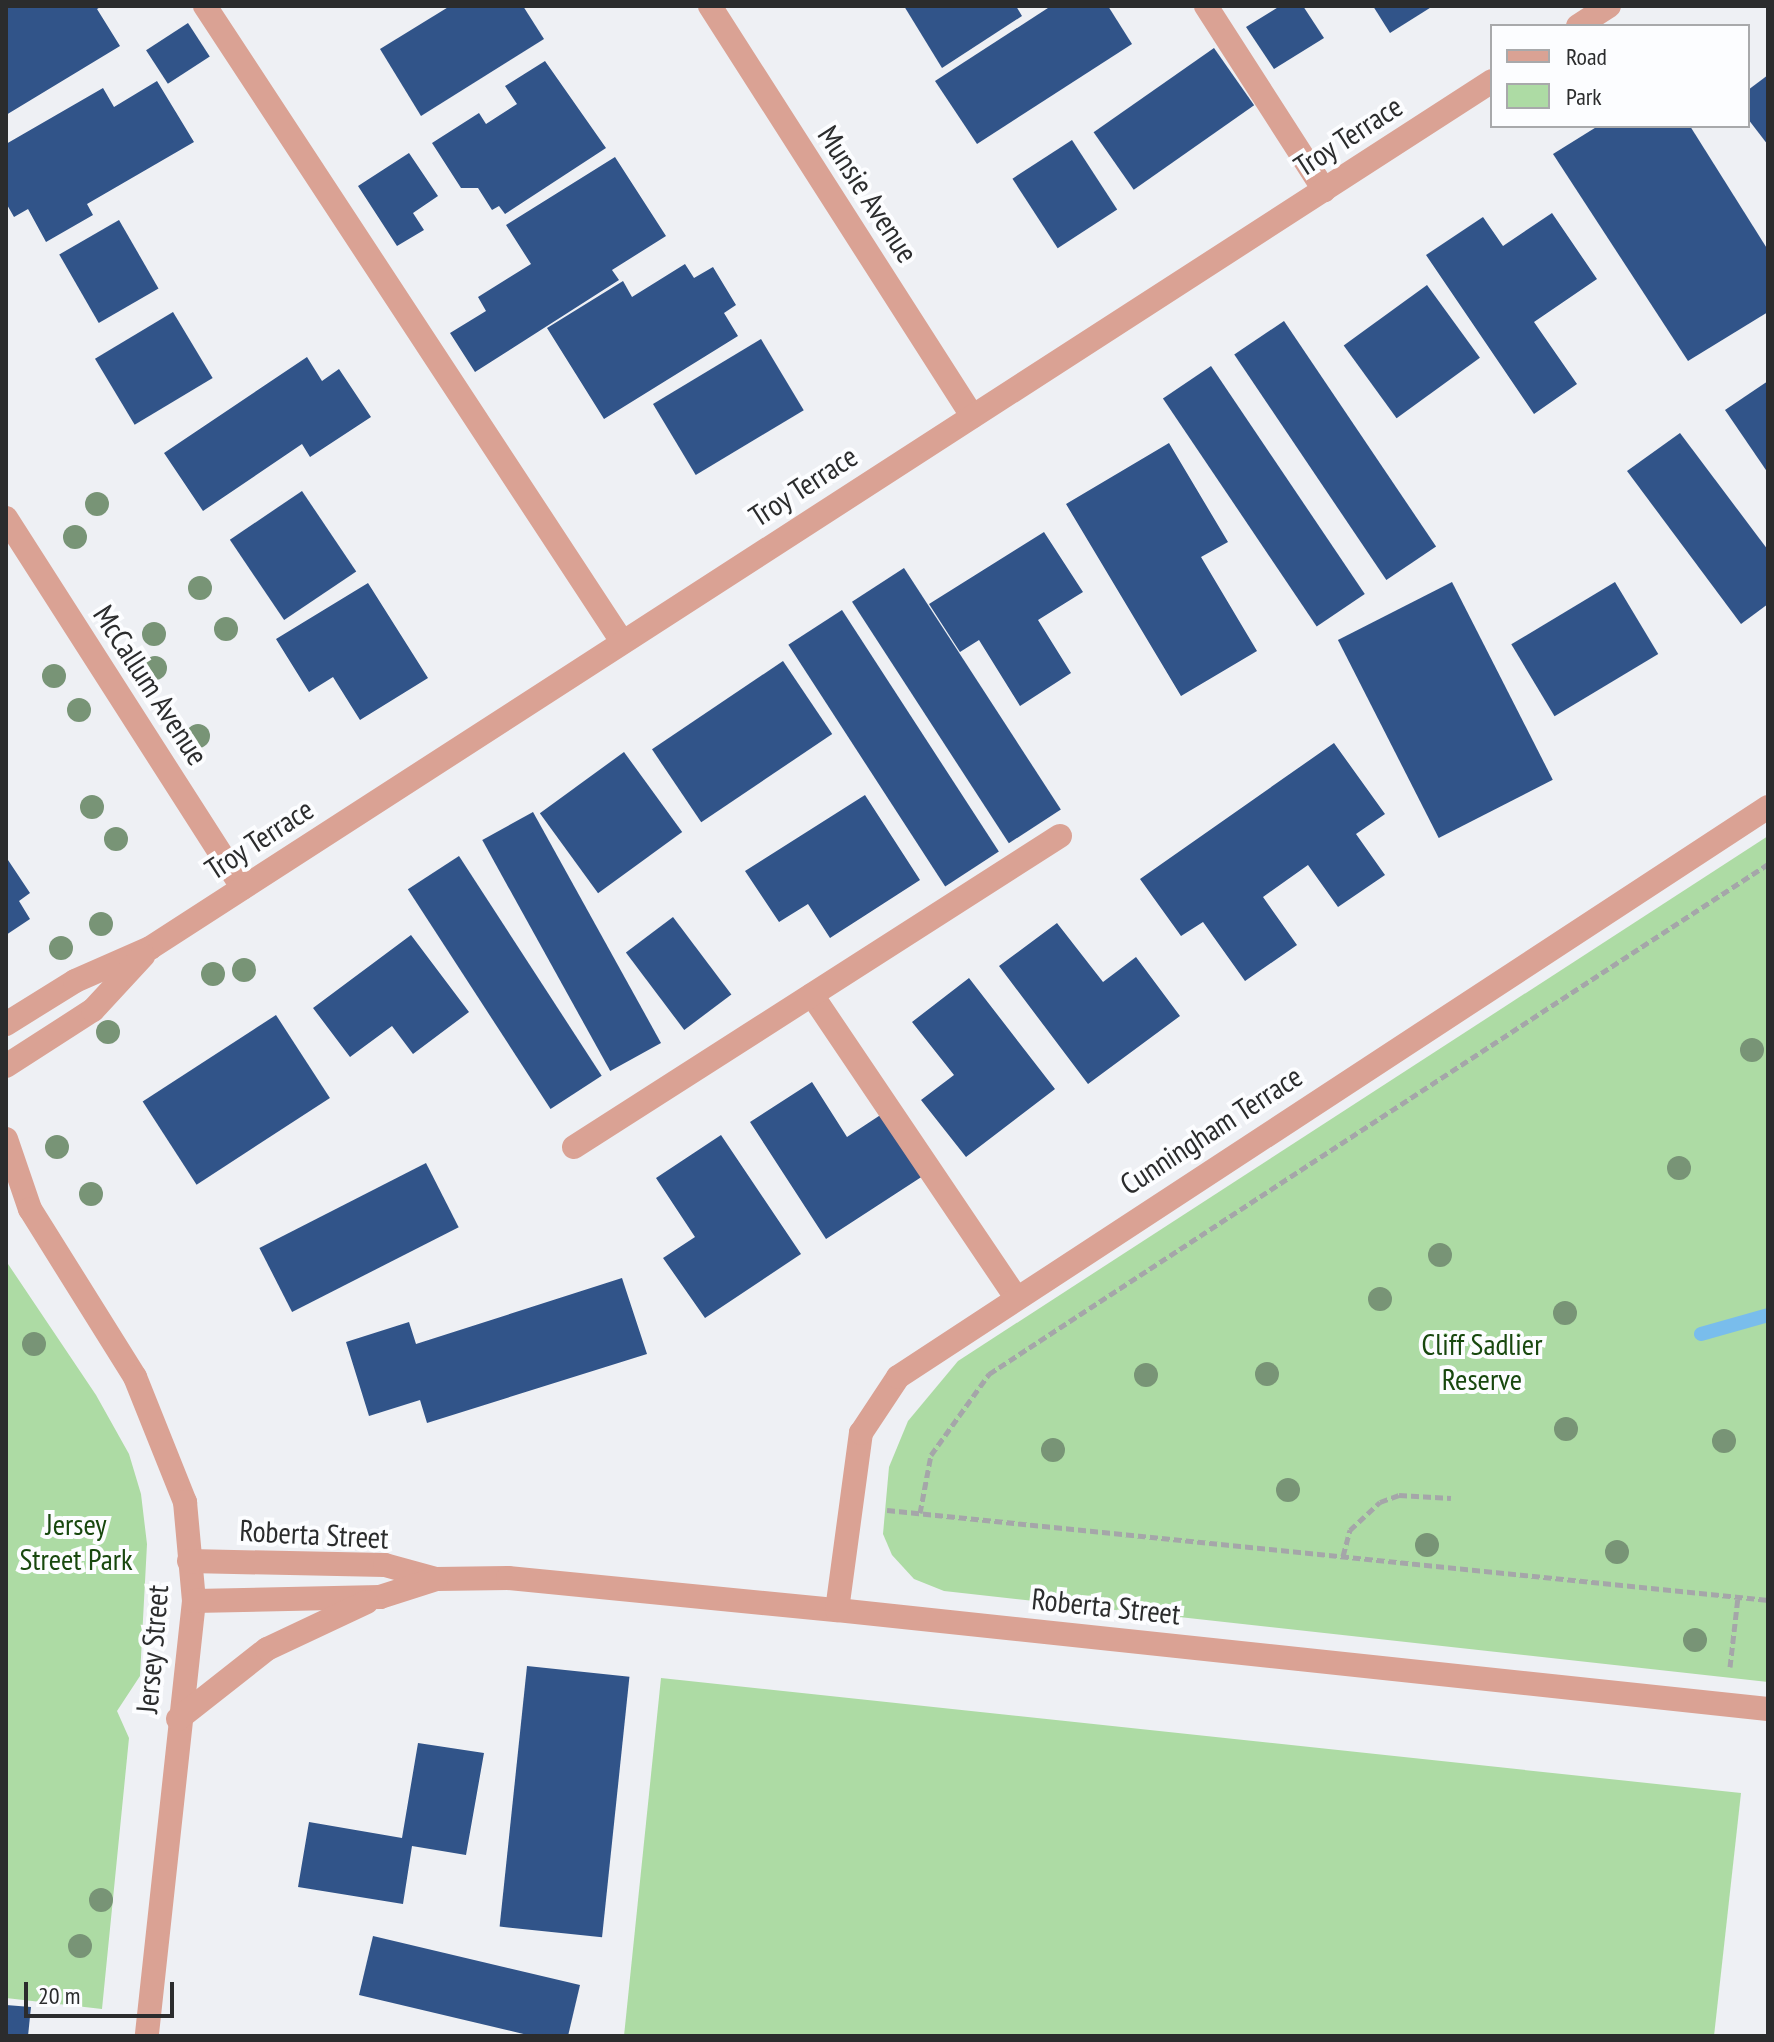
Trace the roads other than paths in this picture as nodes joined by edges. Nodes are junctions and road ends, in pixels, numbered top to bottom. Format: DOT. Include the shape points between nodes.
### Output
graph roads {
  1 [pos="205,6"];
  2 [pos="710,6"];
  3 [pos="1206,6"];
  4 [pos="1609,6"];
  5 [pos="1581,24"];
  6 [pos="1490,82"];
  7 [pos="1324,190"];
  8 [pos="972,416"];
  9 [pos="6,518"];
  10 [pos="621,640"];
  11 [pos="1768,807"];
  12 [pos="1060,836"];
  13 [pos="243,888"];
  14 [pos="150,948"];
  15 [pos="812,995"];
  16 [pos="6,1024"];
  17 [pos="6,1066"];
  18 [pos="6,1139"];
  19 [pos="574,1147"];
  20 [pos="6,1190"];
  21 [pos="30,1209"];
  22 [pos="1014,1295"];
  23 [pos="189,1561"];
  24 [pos="436,1579"];
  25 [pos="380,1597"];
  26 [pos="194,1601"];
  27 [pos="837,1610"];
  28 [pos="1768,1709"];
  29 [pos="178,1719"];
  30 [pos="147,2036"];
  1 -- 10 [label="street"];
  2 -- 8 [label="street, Munsie Avenue"];
  3 -- 7 [label="street"];
  4 -- 5 [label="street"];
  6 -- 7 [label="street, Troy Terrace"];
  7 -- 8 [label="street, Troy Terrace"];
  8 -- 10 [label="street, Troy Terrace"];
  9 -- 13 [label="street, McCallum Avenue"];
  10 -- 13 [label="street, Troy Terrace"];
  11 -- 22 [label="street, Cunningham Terrace"];
  12 -- 15 [label="street"];
  13 -- 14 [label="street, Troy Terrace"];
  14 -- 16 [label="street, Troy Terrace" via="75,981"];
  14 -- 17 [label="street, Troy Terrace" via="93,1010"];
  15 -- 19 [label="street"];
  15 -- 22 [label="street"];
  18 -- 21 [label="street, Jersey Street"];
  20 -- 21 [label="street, Jersey Street"];
  21 -- 23 [label="street, Jersey Street" via="135,1377 167,1443 185,1502"];
  22 -- 27 [label="street, Cunningham Terrace" via="898,1377 873,1409 852,1471"];
  23 -- 24 [label="street, Roberta Street" via="385,1565"];
  23 -- 26 [label="street, Jersey Street"];
  24 -- 25 [label="street, Roberta Street"];
  24 -- 27 [label="street, Roberta Street" via="508,1578"];
  25 -- 26 [label="street, Roberta Street"];
  25 -- 29 [label="street" via="267,1649"];
  26 -- 29 [label="street, Jersey Street"];
  27 -- 28 [label="street, Roberta Street"];
  29 -- 30 [label="street, Jersey Street"];
}
